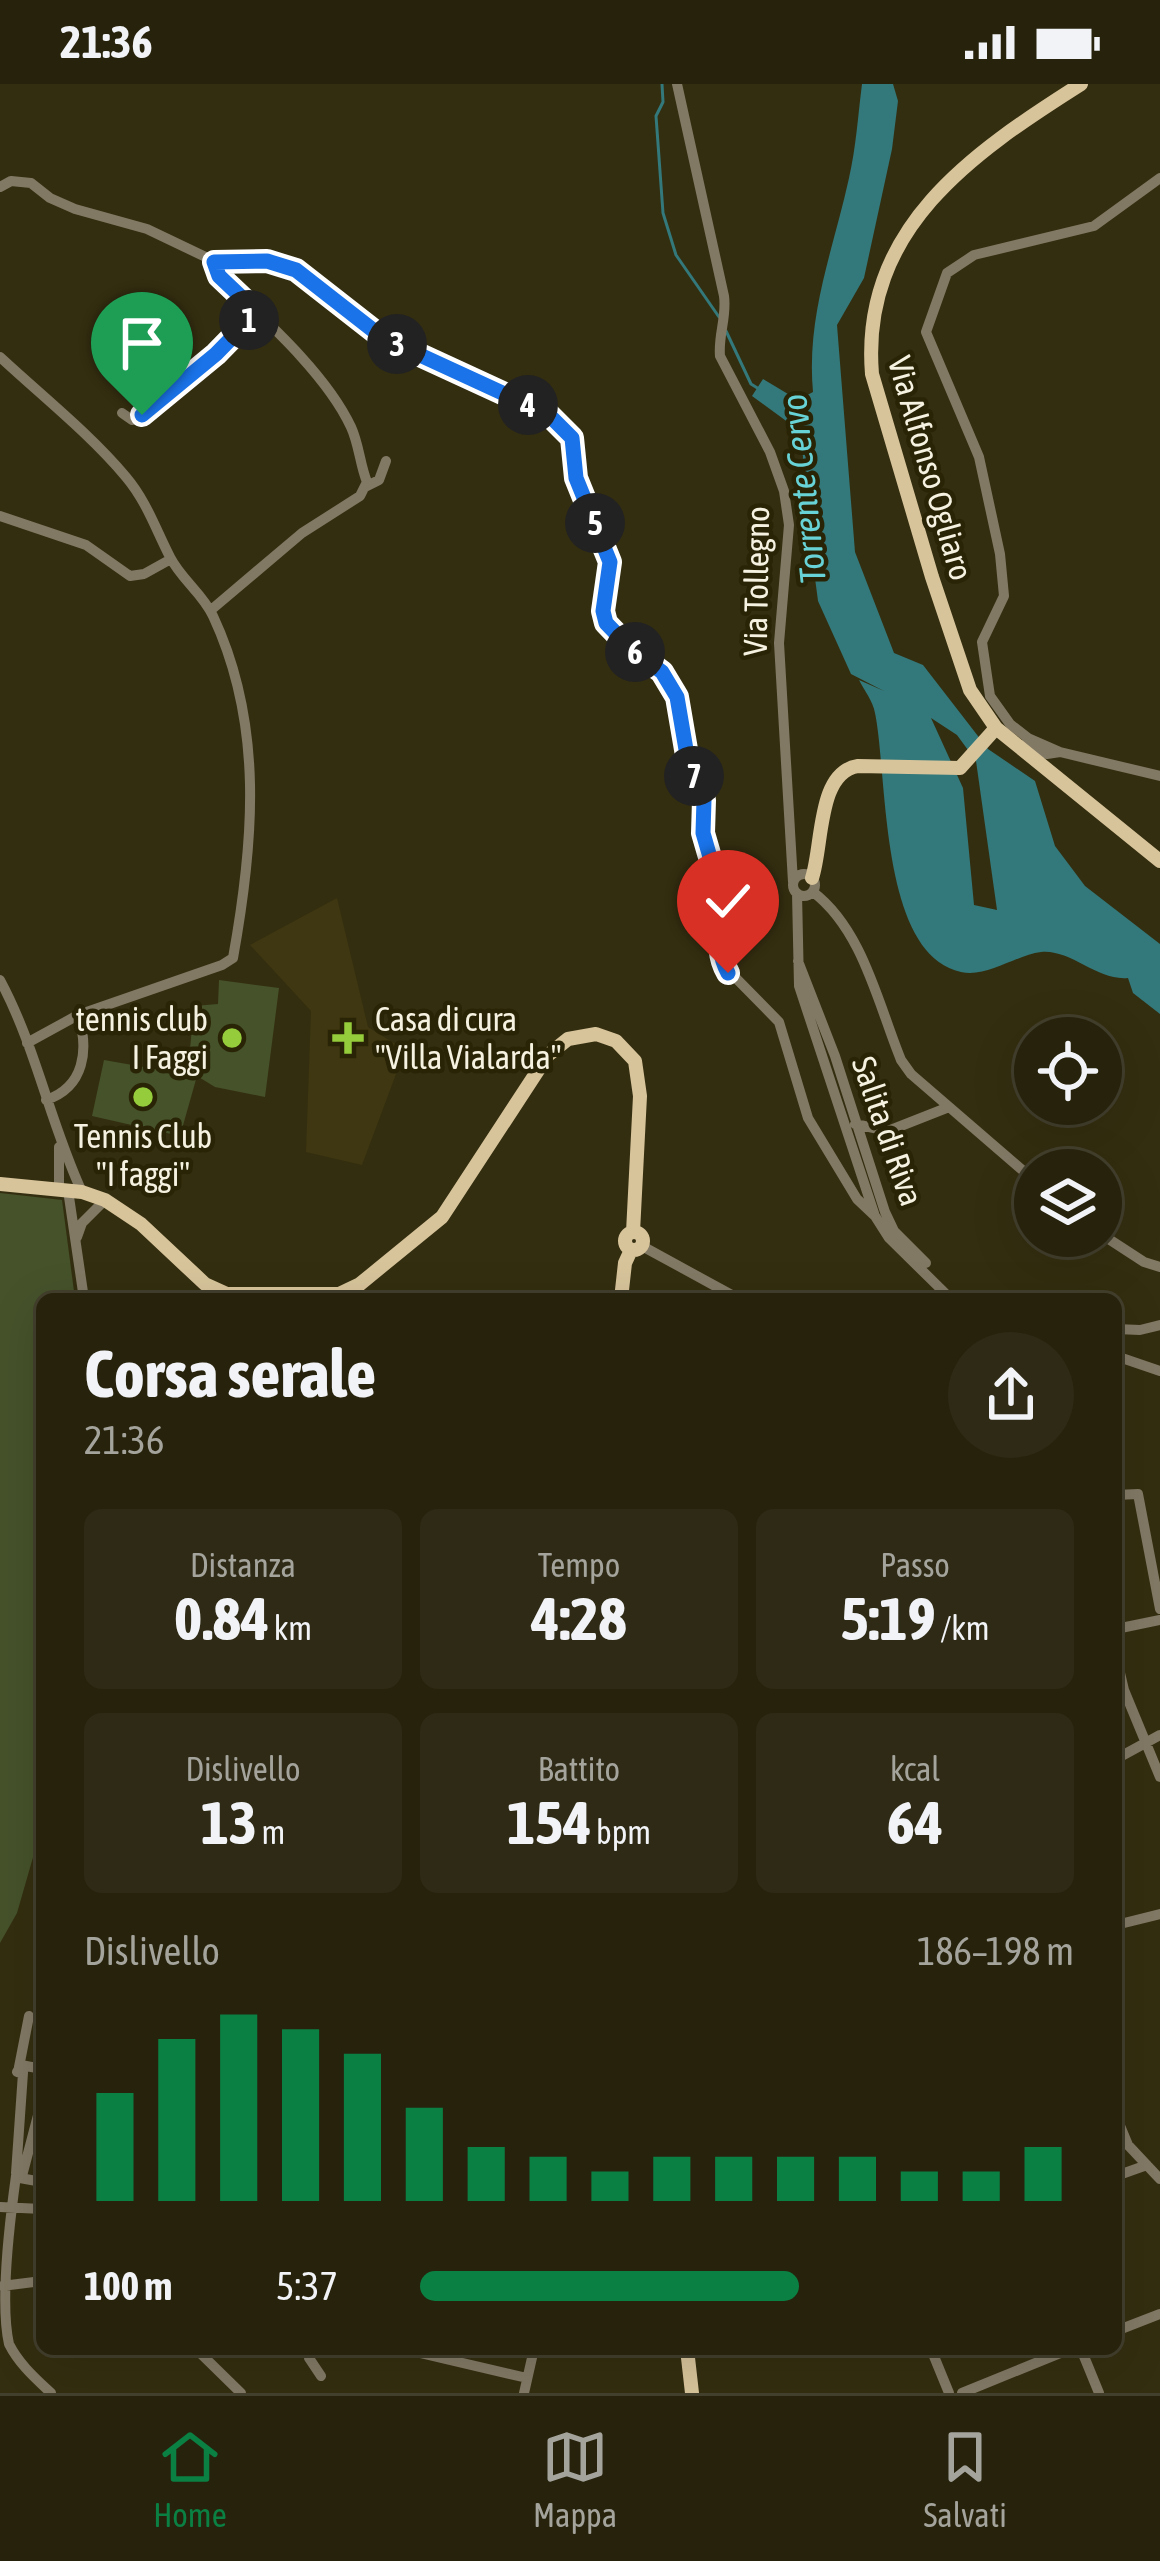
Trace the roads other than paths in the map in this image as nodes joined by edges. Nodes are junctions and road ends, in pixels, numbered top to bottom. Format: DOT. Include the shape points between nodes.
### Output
graph roads {
  1 [pos="677,84"];
  2 [pos="1081,84"];
  3 [pos="1160,178"];
  4 [pos="0,187"];
  5 [pos="214,262"];
  6 [pos="257,312"];
  7 [pos="0,357"];
  8 [pos="122,413"];
  9 [pos="386,461"];
  10 [pos="364,487"];
  11 [pos="0,516"];
  12 [pos="171,559"];
  13 [pos="211,610"];
  14 [pos="998,734"];
  15 [pos="1057,750"];
  16 [pos="1160,776"];
  17 [pos="791,836"];
  18 [pos="1160,861"];
  19 [pos="811,881"];
  20 [pos="795,888"];
  21 [pos="798,961"];
  22 [pos="0,980"];
  23 [pos="78,1015"];
  24 [pos="27,1042"];
  25 [pos="46,1100"];
  26 [pos="949,1107"];
  27 [pos="855,1124"];
  28 [pos="59,1144"];
  29 [pos="1014,1163"];
  30 [pos="0,1184"];
  31 [pos="70,1190"];
  32 [pos="105,1200"];
  33 [pos="875,1216"];
  34 [pos="635,1243"];
  35 [pos="76,1246"];
  36 [pos="1122,1248"];
  37 [pos="1160,1267"];
  38 [pos="84,1293"];
  39 [pos="202,1293"];
  40 [pos="341,1293"];
  41 [pos="622,1293"];
  42 [pos="728,1293"];
  43 [pos="949,1293"];
  44 [pos="950,1293"];
  45 [pos="1160,1325"];
  46 [pos="1122,1329"];
  47 [pos="1122,1358"];
  48 [pos="1160,1371"];
  49 [pos="1122,1495"];
  50 [pos="1160,1609"];
  51 [pos="1160,1620"];
  52 [pos="1122,1624"];
  53 [pos="1122,1682"];
  54 [pos="1160,1736"];
  55 [pos="1145,1741"];
  56 [pos="1122,1755"];
  57 [pos="1160,1778"];
  58 [pos="1160,1914"];
  59 [pos="1122,1924"];
  60 [pos="29,2016"];
  61 [pos="20,2067"];
  62 [pos="36,2068"];
  63 [pos="36,2119"];
  64 [pos="1122,2130"];
  65 [pos="1155,2170"];
  66 [pos="1122,2175"];
  67 [pos="19,2176"];
  68 [pos="36,2178"];
  69 [pos="6,2206"];
  70 [pos="36,2208"];
  71 [pos="36,2282"];
  72 [pos="2,2286"];
  73 [pos="1160,2314"];
  74 [pos="1122,2329"];
  75 [pos="202,2355"];
  76 [pos="309,2355"];
  77 [pos="429,2355"];
  78 [pos="533,2355"];
  79 [pos="688,2355"];
  80 [pos="934,2355"];
  81 [pos="1055,2355"];
  82 [pos="1083,2355"];
  83 [pos="321,2376"];
  84 [pos="527,2378"];
  85 [pos="51,2393"];
  86 [pos="241,2393"];
  87 [pos="524,2393"];
  88 [pos="692,2393"];
  89 [pos="949,2393"];
  90 [pos="962,2393"];
  91 [pos="1099,2393"];
  1 -- 17 [label="street, Via Tollegno" via="726,312 720,356 770,452 787,508 779,643"];
  2 -- 14 [label="main road, Via Alfonso Ogliaro" via="949,178 889,264 871,326 872,374 932,578 970,690"];
  3 -- 15 [label="street" via="1094,226 974,255 947,273 928,320 928,343 979,458 1000,554 1004,596 982,642 990,697 1010,724"];
  4 -- 5 [label="street" via="31,183 75,209 147,229"];
  5 -- 6 [label="street"];
  5 -- 33 [label="street" via="267,261 296,270 383,338 548,414 572,438 576,478 610,562 606,623 662,672 677,697 689,767 704,800 705,847 722,886 720,957 778,1022 808,1118"];
  6 -- 8 [label="street" via="142,415"];
  6 -- 10 [label="street" via="352,428"];
  7 -- 12 [label="street" via="126,477"];
  9 -- 10 [label="street" via="380,480"];
  10 -- 13 [label="street"];
  11 -- 12 [label="street" via="86,545 130,576"];
  12 -- 13 [label="street"];
  13 -- 23 [label="street" via="251,744 233,958"];
  14 -- 15 [label="street" via="1047,754"];
  14 -- 18 [label="main road"];
  14 -- 19 [label="main road" via="950,769 842,770 830,786"];
  15 -- 16 [label="street"];
  17 -- 19 [label="street, Via Tollegno"];
  17 -- 20 [label="street, Via Tollegno"];
  19 -- 20 [label="street" via="800,874"];
  19 -- 20 [label="street" via="807,896"];
  19 -- 26 [label="street, Via Tollegno" via="851,936 901,1060"];
  20 -- 21 [label="street, Salita di Riva"];
  21 -- 27 [label="street, Salita di Riva"];
  21 -- 33 [label="street, Salita di Riva" via="806,1012"];
  22 -- 24 [label="street"];
  23 -- 24 [label="street"];
  23 -- 25 [label="street" via="78,1073"];
  24 -- 25 [label="street"];
  25 -- 28 [label="street"];
  26 -- 27 [label="street" via="888,1132"];
  26 -- 29 [label="street, Via Tollegno"];
  27 -- 44 [label="street, Salita di Riva" via="894,1232"];
  28 -- 31 [label="street"];
  28 -- 31 [label="street"];
  30 -- 31 [label="main road"];
  31 -- 32 [label="main road"];
  31 -- 35 [label="street"];
  32 -- 35 [label="street" via="82,1223"];
  32 -- 39 [label="main road" via="141,1224"];
  33 -- 43 [label="street"];
  34 -- 40 [label="main road" via="638,1070 616,1040 586,1034 548,1055 442,1217"];
  34 -- 41 [label="main road"];
  34 -- 42 [label="street"];
  35 -- 38 [label="street"];
  36 -- 37 [label="street"];
  45 -- 46 [label="street"];
  47 -- 48 [label="street"];
  49 -- 50 [label="street" via="1138,1494"];
  51 -- 52 [label="street"];
  53 -- 55 [label="street"];
  54 -- 55 [label="street"];
  55 -- 56 [label="street"];
  55 -- 57 [label="street"];
  58 -- 59 [label="street"];
  60 -- 61 [label="street"];
  61 -- 62 [label="street"];
  61 -- 67 [label="street"];
  63 -- 67 [label="street"];
  64 -- 65 [label="street"];
  65 -- 66 [label="street"];
  67 -- 68 [label="street"];
  67 -- 69 [label="street"];
  69 -- 70 [label="street"];
  69 -- 72 [label="street"];
  71 -- 72 [label="street"];
  72 -- 85 [label="street" via="7,2340"];
  73 -- 74 [label="street"];
  75 -- 86 [label="street"];
  76 -- 83 [label="street"];
  77 -- 84 [label="street"];
  78 -- 84 [label="street"];
  79 -- 88 [label="main road"];
  80 -- 89 [label="street"];
  81 -- 90 [label="street"];
  82 -- 91 [label="street"];
  84 -- 87 [label="street"];
}
